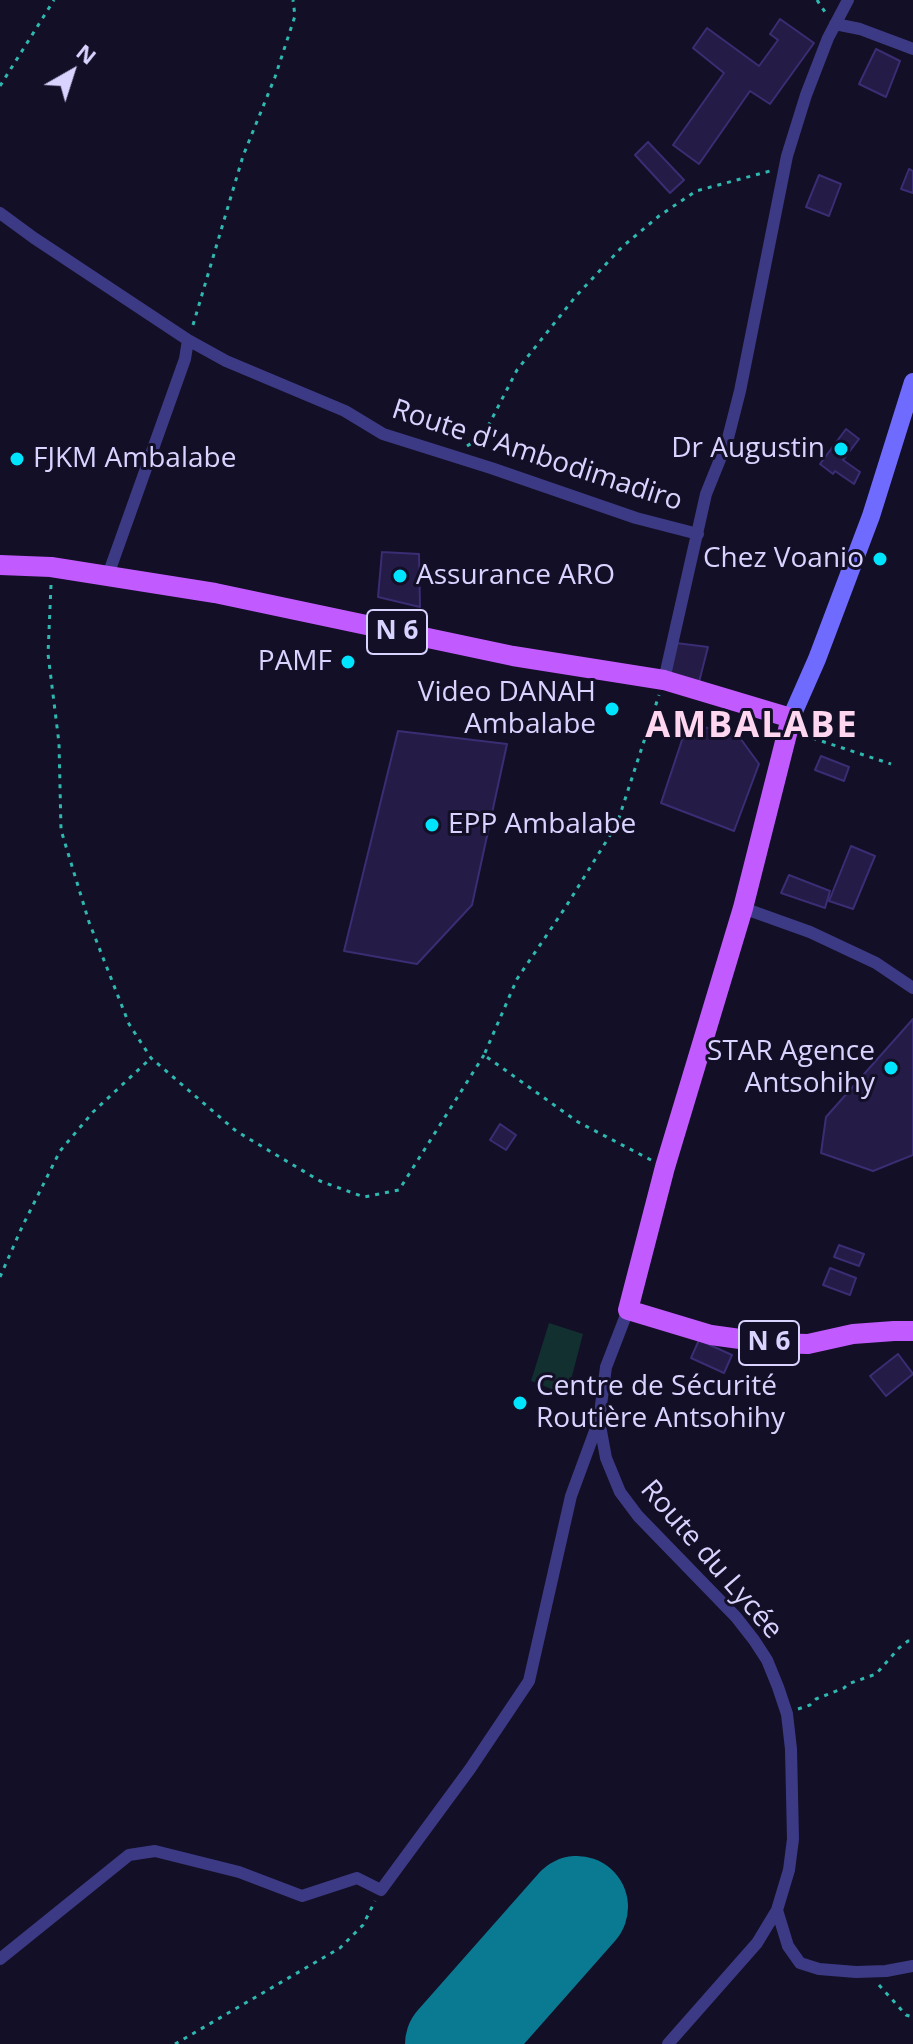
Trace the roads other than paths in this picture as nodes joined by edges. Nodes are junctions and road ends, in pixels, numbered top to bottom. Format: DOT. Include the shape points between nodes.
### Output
graph roads {
  1 [pos="848,0"];
  2 [pos="835,24"];
  3 [pos="913,49"];
  4 [pos="0,213"];
  5 [pos="188,340"];
  6 [pos="913,382"];
  7 [pos="698,534"];
  8 [pos="0,565"];
  9 [pos="110,569"];
  10 [pos="664,680"];
  11 [pos="789,724"];
  12 [pos="743,908"];
  13 [pos="913,988"];
  14 [pos="628,1310"];
  15 [pos="913,1331"];
  16 [pos="599,1420"];
  17 [pos="777,1910"];
  18 [pos="0,1959"];
  19 [pos="913,1966"];
  20 [pos="668,2044"];
  1 -- 2 [label="street"];
  2 -- 3 [label="street"];
  2 -- 7 [label="street" via="785,167 740,391"];
  4 -- 5 [label="street, Route d'Ambodimadiro"];
  5 -- 7 [label="street, Route d'Ambodimadiro" via="345,411 383,434"];
  5 -- 9 [label="street"];
  6 -- 11 [label="street" via="871,516"];
  7 -- 10 [label="street"];
  8 -- 9 [label="main road, N 6"];
  9 -- 10 [label="main road, N 6" via="513,656"];
  10 -- 11 [label="main road, N 6"];
  11 -- 12 [label="main road"];
  12 -- 13 [label="street" via="876,963"];
  12 -- 14 [label="main road"];
  14 -- 15 [label="main road, N 6" via="711,1335 769,1343 808,1344 853,1334"];
  14 -- 16 [label="street, Route du Lycée" via="606,1367"];
  16 -- 17 [label="street, Route du Lycée" via="620,1492 754,1640 787,1714 793,1839"];
  16 -- 18 [label="street" via="571,1496 529,1681 381,1890 357,1878 302,1896 239,1872 155,1851 129,1855"];
  17 -- 19 [label="street" via="788,1946 800,1963 864,1972"];
  17 -- 20 [label="street, Route du Lycée" via="757,1943"];
}
